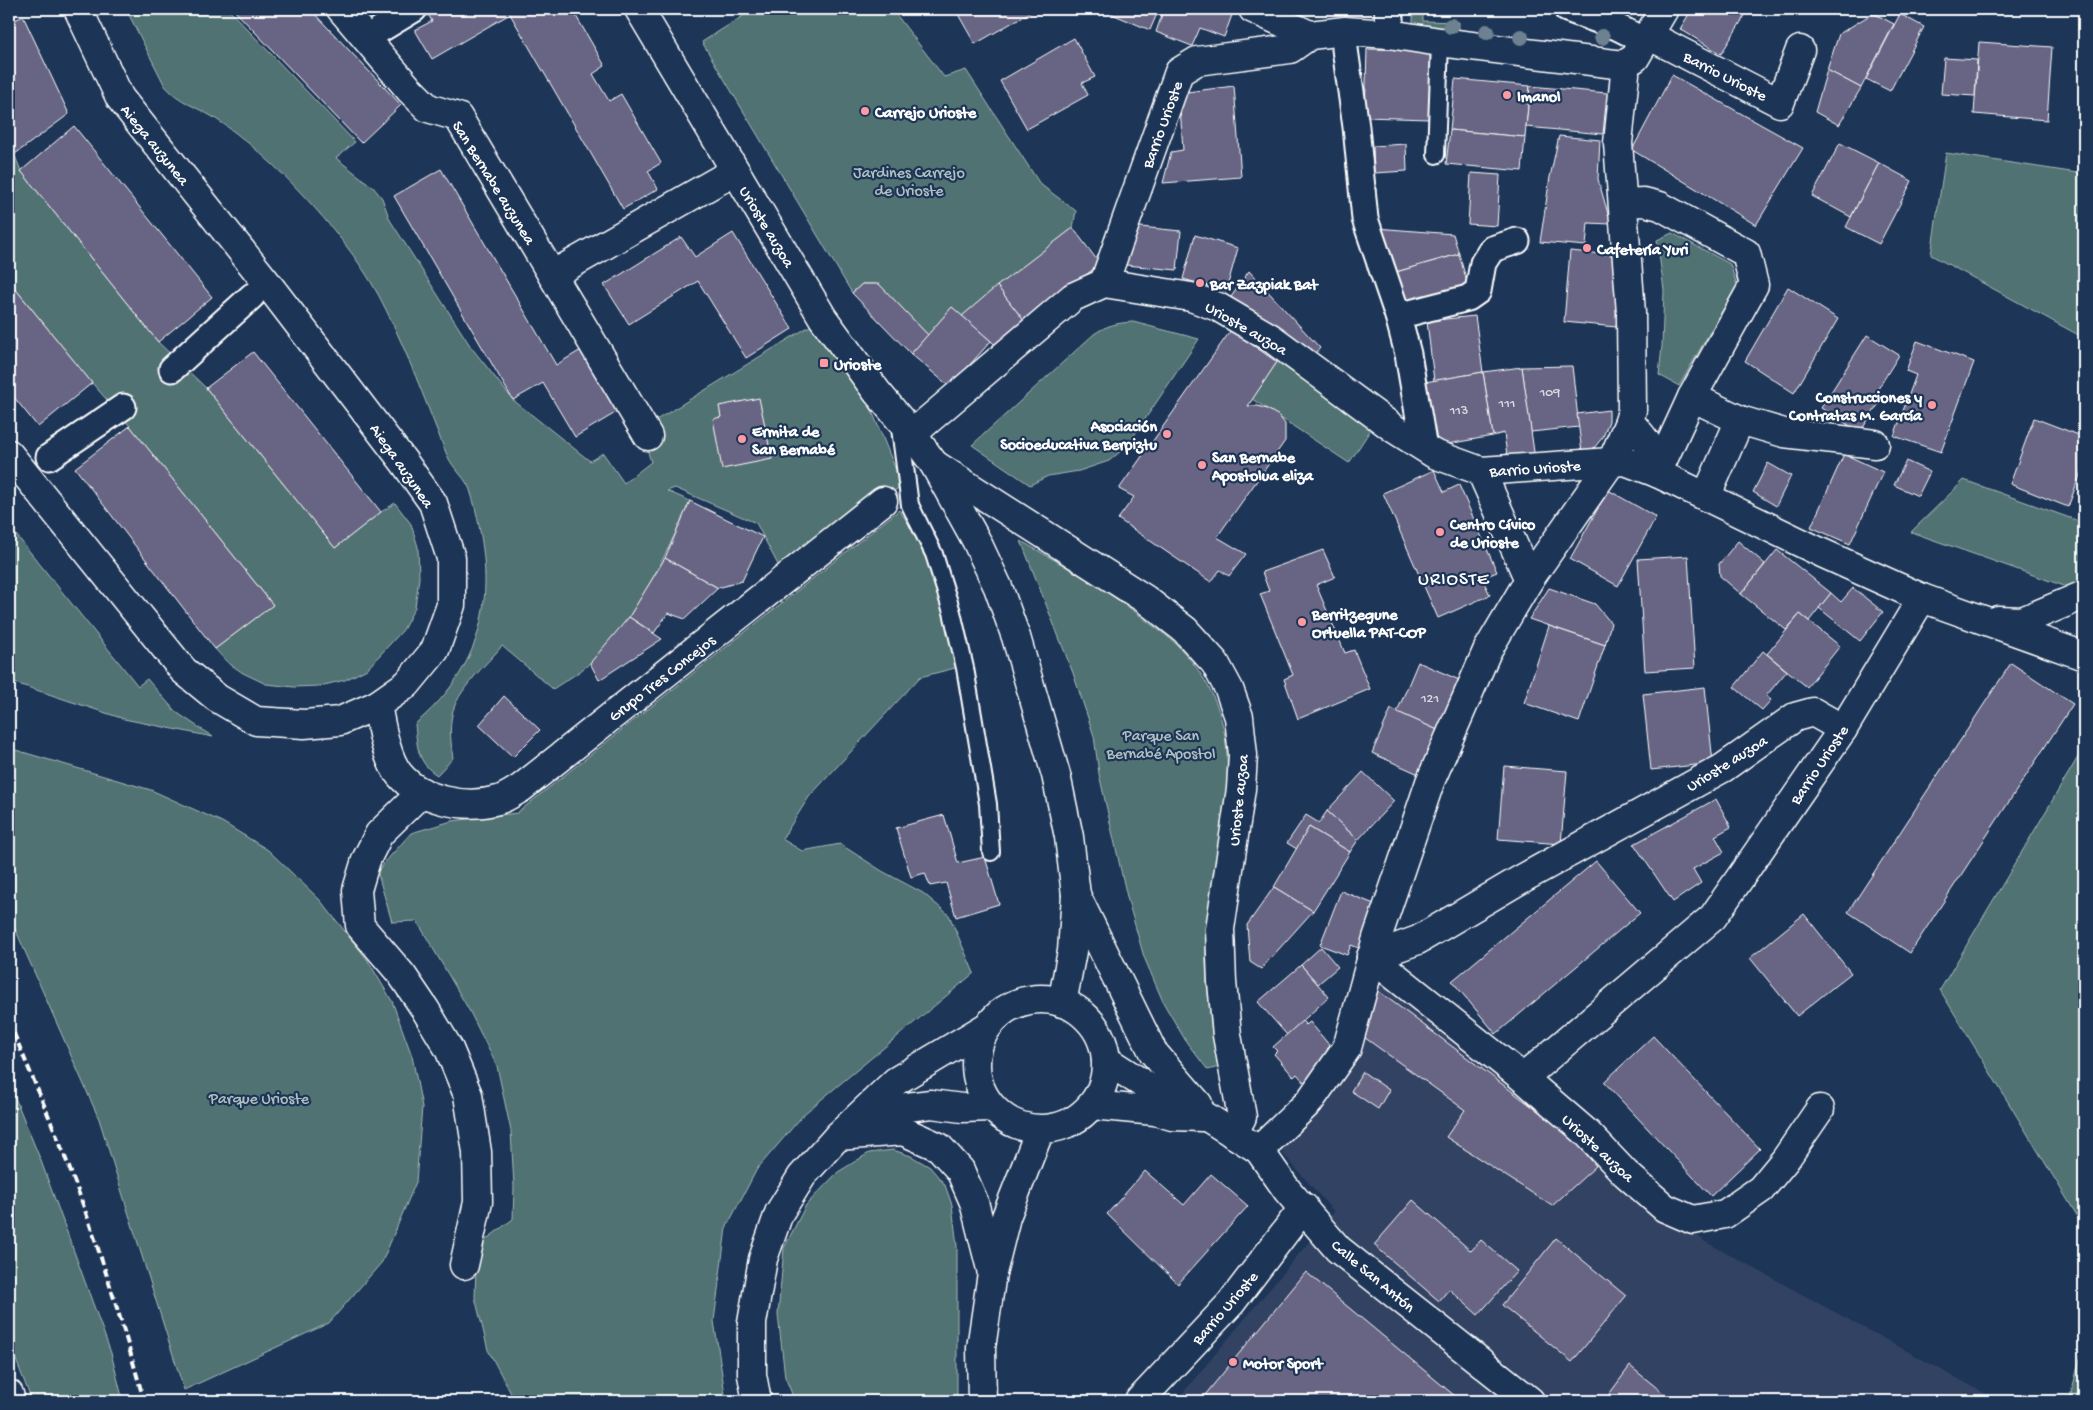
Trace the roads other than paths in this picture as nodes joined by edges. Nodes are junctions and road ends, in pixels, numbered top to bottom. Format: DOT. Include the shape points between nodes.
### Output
graph roads {
  1 [pos="78,9"];
  2 [pos="341,9"];
  3 [pos="414,9"];
  4 [pos="639,9"];
  5 [pos="1253,9"];
  6 [pos="1567,9"];
  7 [pos="1664,9"];
  8 [pos="1389,21"];
  9 [pos="1345,31"];
  10 [pos="1310,35"];
  11 [pos="366,38"];
  12 [pos="1646,38"];
  13 [pos="1440,42"];
  14 [pos="1800,50"];
  15 [pos="1623,65"];
  16 [pos="1436,155"];
  17 [pos="735,171"];
  18 [pos="1623,203"];
  19 [pos="1517,241"];
  20 [pos="552,275"];
  21 [pos="1104,283"];
  22 [pos="252,296"];
  23 [pos="1398,316"];
  24 [pos="172,369"];
  25 [pos="1692,396"];
  26 [pos="123,407"];
  27 [pos="1740,420"];
  28 [pos="1629,422"];
  29 [pos="905,425"];
  30 [pos="648,436"];
  31 [pos="1876,444"];
  32 [pos="1424,448"];
  33 [pos="9,454"];
  34 [pos="49,458"];
  35 [pos="1612,461"];
  36 [pos="934,464"];
  37 [pos="1481,471"];
  38 [pos="1658,473"];
  39 [pos="1706,497"];
  40 [pos="883,501"];
  41 [pos="1529,580"];
  42 [pos="2084,596"];
  43 [pos="1922,598"];
  44 [pos="1988,620"];
  45 [pos="2084,656"];
  46 [pos="376,705"];
  47 [pos="1843,729"];
  48 [pos="422,792"];
  49 [pos="991,852"];
  50 [pos="1076,895"];
  51 [pos="1371,957"];
  52 [pos="1062,1002"];
  53 [pos="988,1026"];
  54 [pos="1106,1060"];
  55 [pos="1523,1078"];
  56 [pos="1092,1105"];
  57 [pos="991,1107"];
  58 [pos="1820,1109"];
  59 [pos="1209,1117"];
  60 [pos="1040,1130"];
  61 [pos="1233,1134"];
  62 [pos="838,1136"];
  63 [pos="1259,1150"];
  64 [pos="1304,1207"];
  65 [pos="464,1265"];
  66 [pos="992,1273"];
  67 [pos="9,1394"];
  68 [pos="11,1401"];
  69 [pos="757,1401"];
  70 [pos="982,1401"];
  71 [pos="1139,1401"];
  72 [pos="1530,1401"];
  1 -- 46 [label="street, Aiega auzunea" via="120,98 273,291 433,503 451,558 451,605 435,650 407,684"];
  2 -- 11 [label="street, San Bernabe auzunea"];
  3 -- 11 [label="street"];
  4 -- 17 [label="street, Urioste auzoa"];
  5 -- 10 [label="street"];
  6 -- 12 [label="street"];
  7 -- 12 [label="street"];
  8 -- 9 [label="street, Barrio Urioste"];
  8 -- 13 [label="street, Barrio Urioste"];
  9 -- 10 [label="street, Barrio Urioste"];
  9 -- 23 [label="street" via="1365,219"];
  10 -- 21 [label="street, Barrio Urioste" via="1290,49 1197,61 1179,72"];
  11 -- 20 [label="street, San Bernabe auzunea" via="428,108 458,116"];
  12 -- 14 [label="street, Barrio Urioste" via="1780,103"];
  12 -- 15 [label="street" via="1635,58"];
  13 -- 15 [label="street, Barrio Urioste"];
  13 -- 16 [label="lane"];
  15 -- 18 [label="street, Barrio Urioste" via="1626,74 1618,143"];
  17 -- 20 [label="street"];
  17 -- 29 [label="street, Urioste auzoa" via="823,318"];
  18 -- 25 [label="street" via="1644,202 1660,206 1746,253 1754,285"];
  18 -- 28 [label="street, Barrio Urioste" via="1633,352"];
  19 -- 23 [label="street" via="1492,249 1483,263 1478,291 1468,298"];
  20 -- 30 [label="street, San Bernabe auzunea"];
  21 -- 29 [label="street" via="1073,297"];
  21 -- 32 [label="street, Urioste auzoa" via="1191,297 1218,307 1272,338"];
  22 -- 24 [label="street"];
  23 -- 32 [label="street"];
  25 -- 27 [label="street"];
  25 -- 38 [label="street"];
  26 -- 34 [label="street"];
  27 -- 31 [label="street" via="1784,433"];
  27 -- 39 [label="street"];
  28 -- 35 [label="street, Barrio Urioste"];
  28 -- 38 [label="street" via="1652,450"];
  29 -- 36 [label="street, Urioste auzoa"];
  29 -- 49 [label="lane" via="910,505 934,554 952,612 988,804"];
  32 -- 37 [label="street, Urioste auzoa"];
  33 -- 46 [label="street, Aiega auzunea" via="183,670 217,698 256,722 304,724 340,721"];
  35 -- 37 [label="street, Barrio Urioste"];
  35 -- 38 [label="street" via="1625,461"];
  35 -- 41 [label="street, Barrio Urioste"];
  36 -- 50 [label="street, Urioste auzoa" via="976,540 1016,637 1056,775 1069,837"];
  36 -- 61 [label="street, Urioste auzoa" via="1145,599 1185,630 1215,663 1230,689 1239,716 1243,755 1220,929 1227,1035 1242,1117"];
  37 -- 41 [label="street, Barrio Urioste"];
  38 -- 39 [label="street"];
  39 -- 43 [label="street"];
  40 -- 48 [label="street, Grupo Tres Concejos" via="521,788 500,800 470,804"];
  41 -- 51 [label="street" via="1487,651 1430,782"];
  42 -- 44 [label="street" via="2022,621"];
  43 -- 44 [label="street"];
  43 -- 47 [label="street, Barrio Urioste"];
  44 -- 45 [label="street"];
  46 -- 48 [label="street, Grupo Tres Concejos" via="384,739 398,773"];
  47 -- 51 [label="street, Urioste auzoa" via="1813,712 1795,717 1723,768 1526,876 1418,940"];
  47 -- 55 [label="street, Barrio Urioste" via="1713,917"];
  48 -- 65 [label="street" via="380,834 366,860 357,890 358,908 360,926 426,1009 449,1049 468,1095 478,1152 478,1202"];
  50 -- 52 [label="street, Urioste auzoa" via="1072,951"];
  50 -- 59 [label="street, Urioste auzoa" via="1153,1052"];
  51 -- 55 [label="street, Urioste auzoa"];
  51 -- 63 [label="street" via="1347,1048 1309,1102"];
  52 -- 53 [label="street" via="1047,999 1020,1002 997,1016"];
  52 -- 54 [label="street" via="1084,1016 1096,1029"];
  53 -- 57 [label="street" via="978,1049 976,1066 979,1086"];
  53 -- 62 [label="street" via="896,1081"];
  54 -- 56 [label="street" via="1101,1090"];
  54 -- 59 [label="street"];
  55 -- 58 [label="street, Urioste auzoa" via="1665,1208 1693,1220 1725,1214 1760,1189 1785,1160"];
  56 -- 59 [label="street" via="1155,1111 1172,1116"];
  56 -- 60 [label="street" via="1072,1122"];
  57 -- 60 [label="street" via="1014,1124"];
  57 -- 62 [label="street" via="931,1104 907,1107"];
  59 -- 61 [label="street, Calle San Antón"];
  60 -- 66 [label="street" via="1006,1217"];
  61 -- 63 [label="street, Calle San Antón"];
  62 -- 66 [label="street" via="903,1131 939,1147 960,1170 974,1202"];
  62 -- 69 [label="street" via="802,1176 779,1212 763,1259 752,1323 752,1375"];
  63 -- 64 [label="street, Calle San Antón"];
  64 -- 71 [label="street, Barrio Urioste" via="1231,1303"];
  64 -- 72 [label="street, Calle San Antón" via="1338,1249"];
  66 -- 70 [label="street" via="981,1348"];
  67 -- 68 [label="street"];
}
